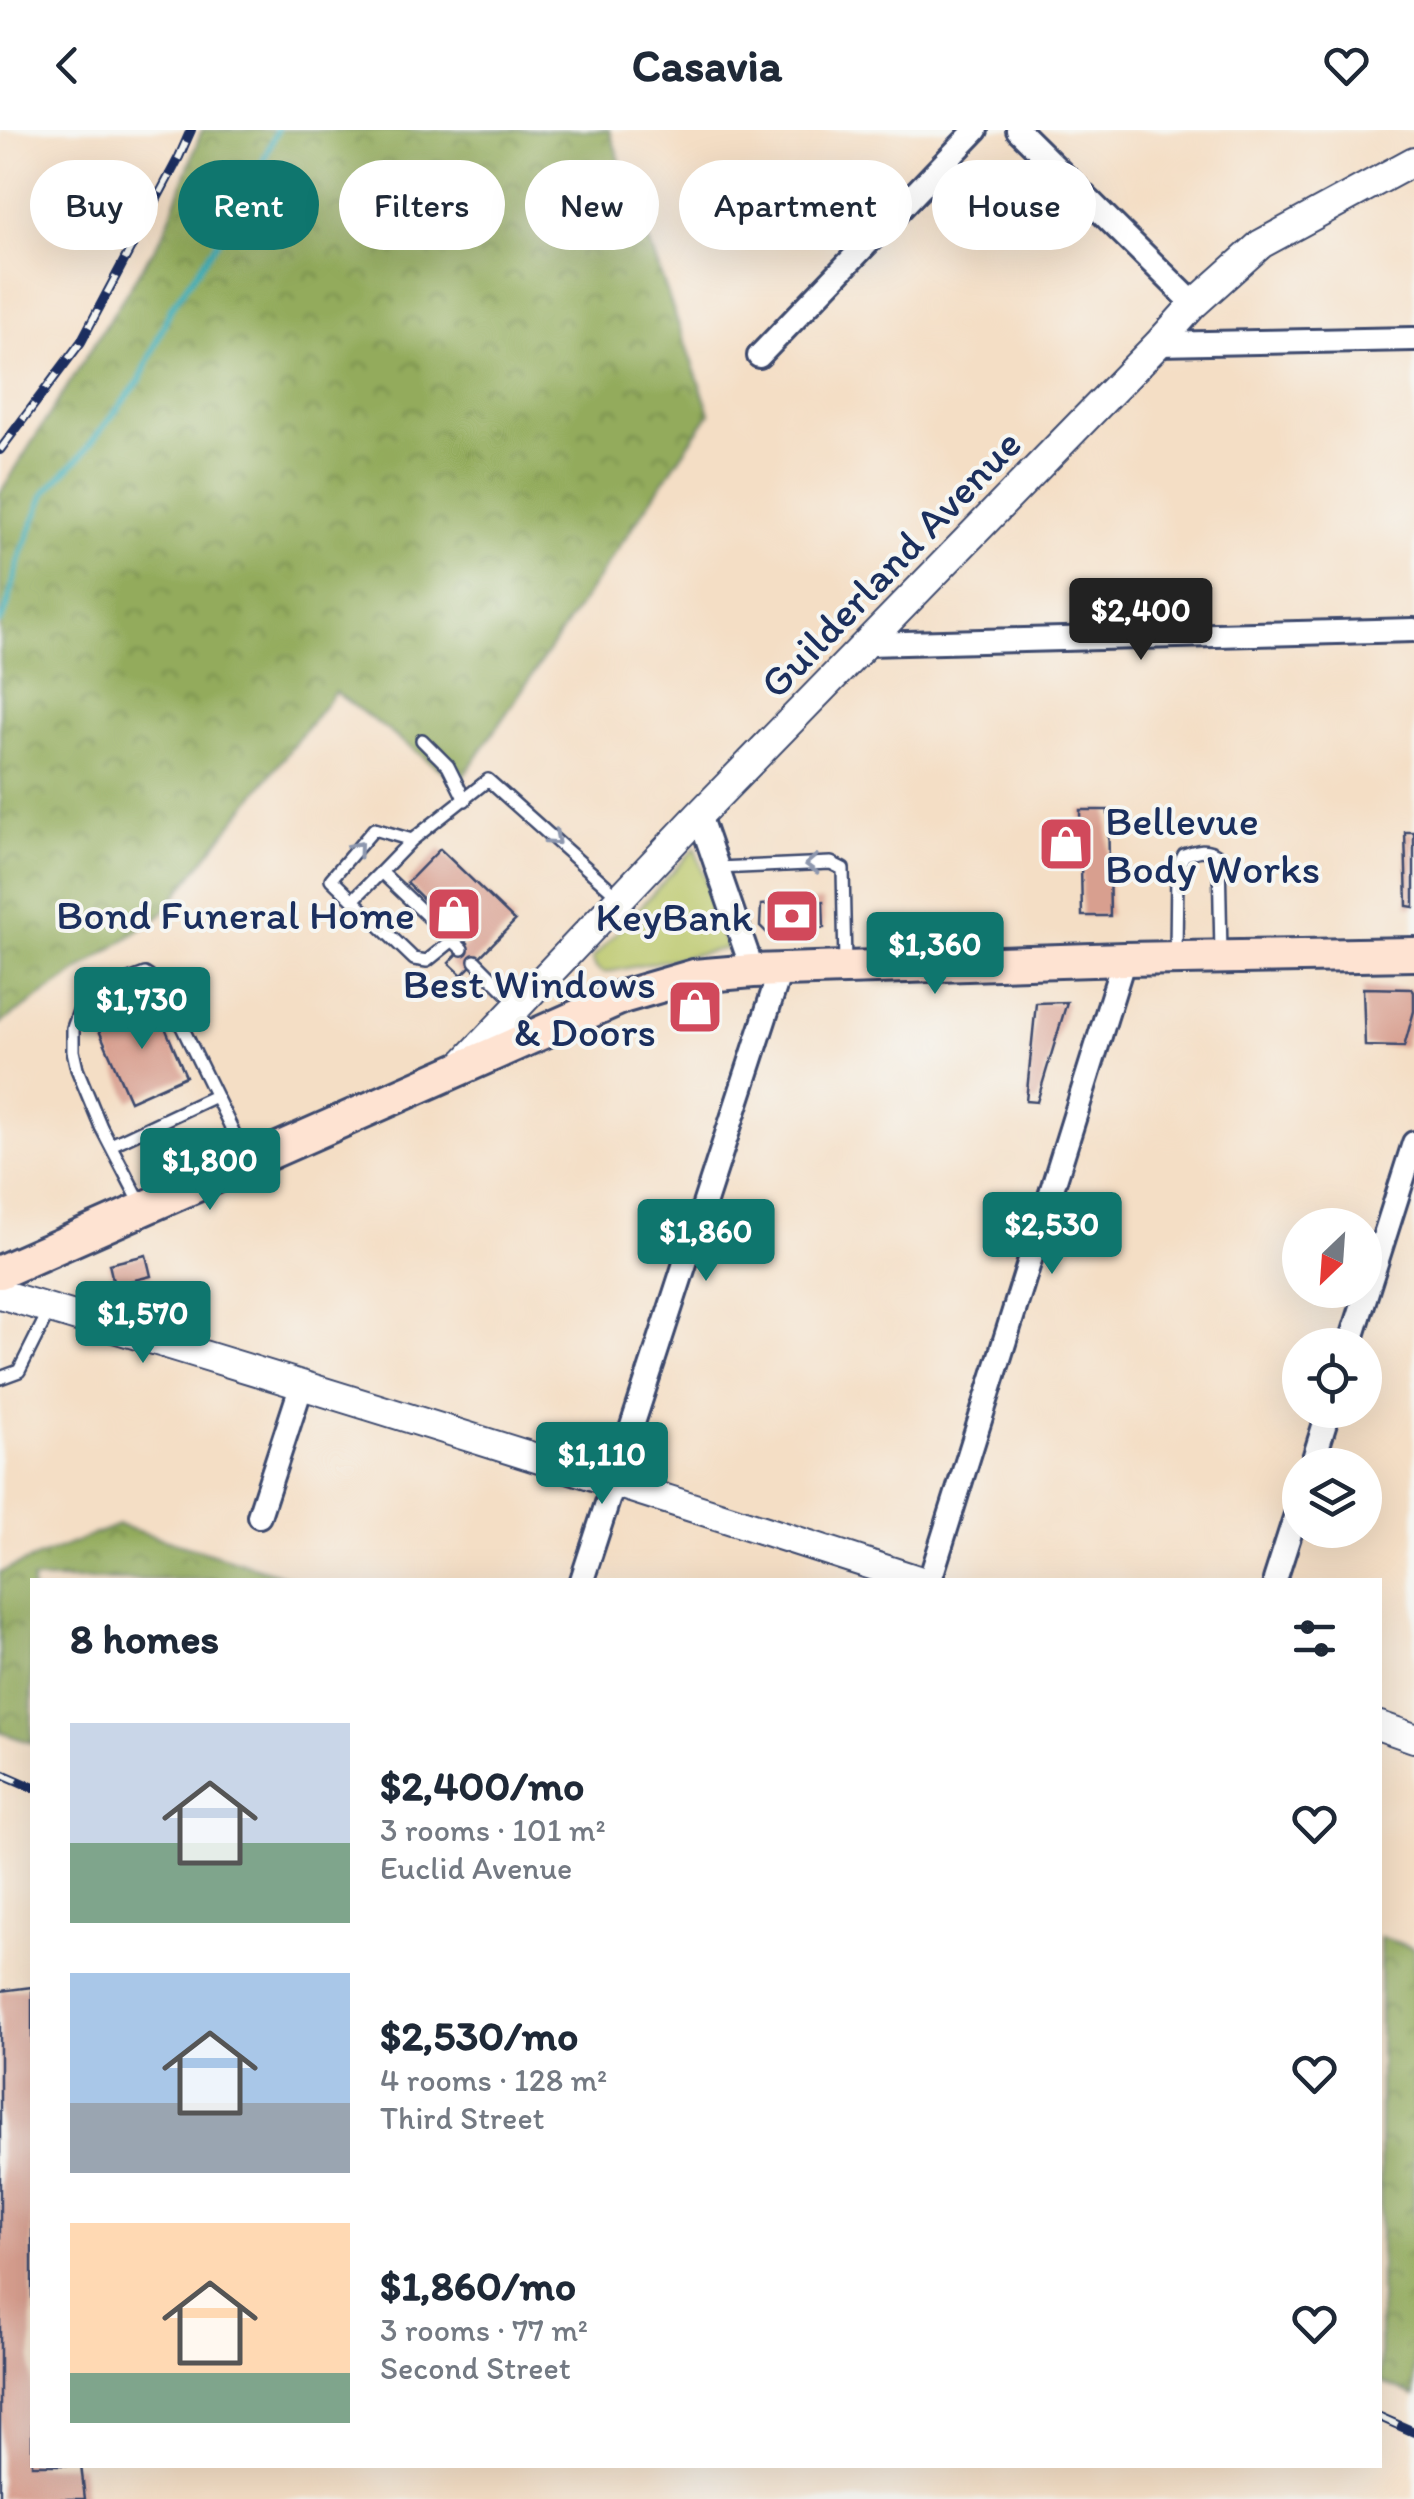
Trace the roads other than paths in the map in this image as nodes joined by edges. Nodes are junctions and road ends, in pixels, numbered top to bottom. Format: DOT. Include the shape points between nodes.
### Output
graph roads {
  1 [pos="976,130"];
  2 [pos="1018,130"];
  3 [pos="1414,161"];
  4 [pos="1194,304"];
  5 [pos="1414,339"];
  6 [pos="1158,344"];
  7 [pos="758,356"];
  8 [pos="1414,630"];
  9 [pos="867,644"];
  10 [pos="422,740"];
  11 [pos="464,800"];
  12 [pos="699,815"];
  13 [pos="412,840"];
  14 [pos="718,868"];
  15 [pos="381,872"];
  16 [pos="620,898"];
  17 [pos="353,900"];
  18 [pos="1414,954"];
  19 [pos="1176,958"];
  20 [pos="1221,958"];
  21 [pos="1124,959"];
  22 [pos="476,962"];
  23 [pos="846,969"];
  24 [pos="766,971"];
  25 [pos="519,1005"];
  26 [pos="460,1067"];
  27 [pos="216,1096"];
  28 [pos="1414,1143"];
  29 [pos="110,1145"];
  30 [pos="248,1162"];
  31 [pos="143,1208"];
  32 [pos="0,1272"];
  33 [pos="0,1294"];
  34 [pos="50,1309"];
  35 [pos="1355,1328"];
  36 [pos="0,1378"];
  37 [pos="302,1384"];
  38 [pos="614,1481"];
  39 [pos="258,1516"];
  40 [pos="1285,1548"];
  41 [pos="583,1578"];
  42 [pos="912,1578"];
  43 [pos="931,1578"];
  44 [pos="1276,1578"];
  45 [pos="1382,1727"];
  46 [pos="1414,1738"];
  1 -- 7 [label="street"];
  2 -- 4 [label="street"];
  3 -- 4 [label="street, Guilderland Avenue" via="1261,244"];
  4 -- 6 [label="street, Guilderland Avenue"];
  5 -- 6 [label="street"];
  6 -- 9 [label="street, Guilderland Avenue"];
  8 -- 9 [label="street"];
  9 -- 12 [label="street, Guilderland Avenue"];
  10 -- 11 [label="lane" via="448,766"];
  11 -- 13 [label="lane"];
  11 -- 16 [label="lane, one-way" via="488,780"];
  12 -- 14 [label="street"];
  12 -- 16 [label="street, Guilderland Avenue"];
  13 -- 15 [label="lane"];
  17 -- 13 [label="lane, one-way" via="331,879 374,828"];
  23 -- 14 [label="lane, one-way" via="843,869 831,863"];
  14 -- 24 [label="street"];
  15 -- 17 [label="lane"];
  15 -- 17 [label="lane" via="458,945 427,962 414,958"];
  16 -- 25 [label="street, Guilderland Avenue"];
  18 -- 20 [label="main road"];
  19 -- 20 [label="main road"];
  19 -- 20 [label="lane" via="1177,868 1184,855 1199,850 1219,856"];
  19 -- 21 [label="main road"];
  21 -- 23 [label="main road"];
  21 -- 43 [label="street"];
  22 -- 25 [label="lane"];
  23 -- 24 [label="main road"];
  24 -- 26 [label="main road" via="656,986"];
  24 -- 38 [label="street"];
  25 -- 26 [label="street, Guilderland Avenue"];
  26 -- 30 [label="main road"];
  27 -- 29 [label="lane"];
  27 -- 29 [label="lane" via="157,982 146,974 84,997 73,1051"];
  27 -- 30 [label="lane"];
  28 -- 35 [label="street"];
  29 -- 31 [label="lane"];
  30 -- 31 [label="main road"];
  31 -- 32 [label="main road"];
  33 -- 34 [label="street"];
  34 -- 36 [label="lane" via="18,1371"];
  34 -- 37 [label="street"];
  37 -- 38 [label="street"];
  37 -- 39 [label="street"];
  38 -- 41 [label="street"];
  38 -- 42 [label="street"];
  40 -- 44 [label="street"];
  45 -- 46 [label="street"];
}
